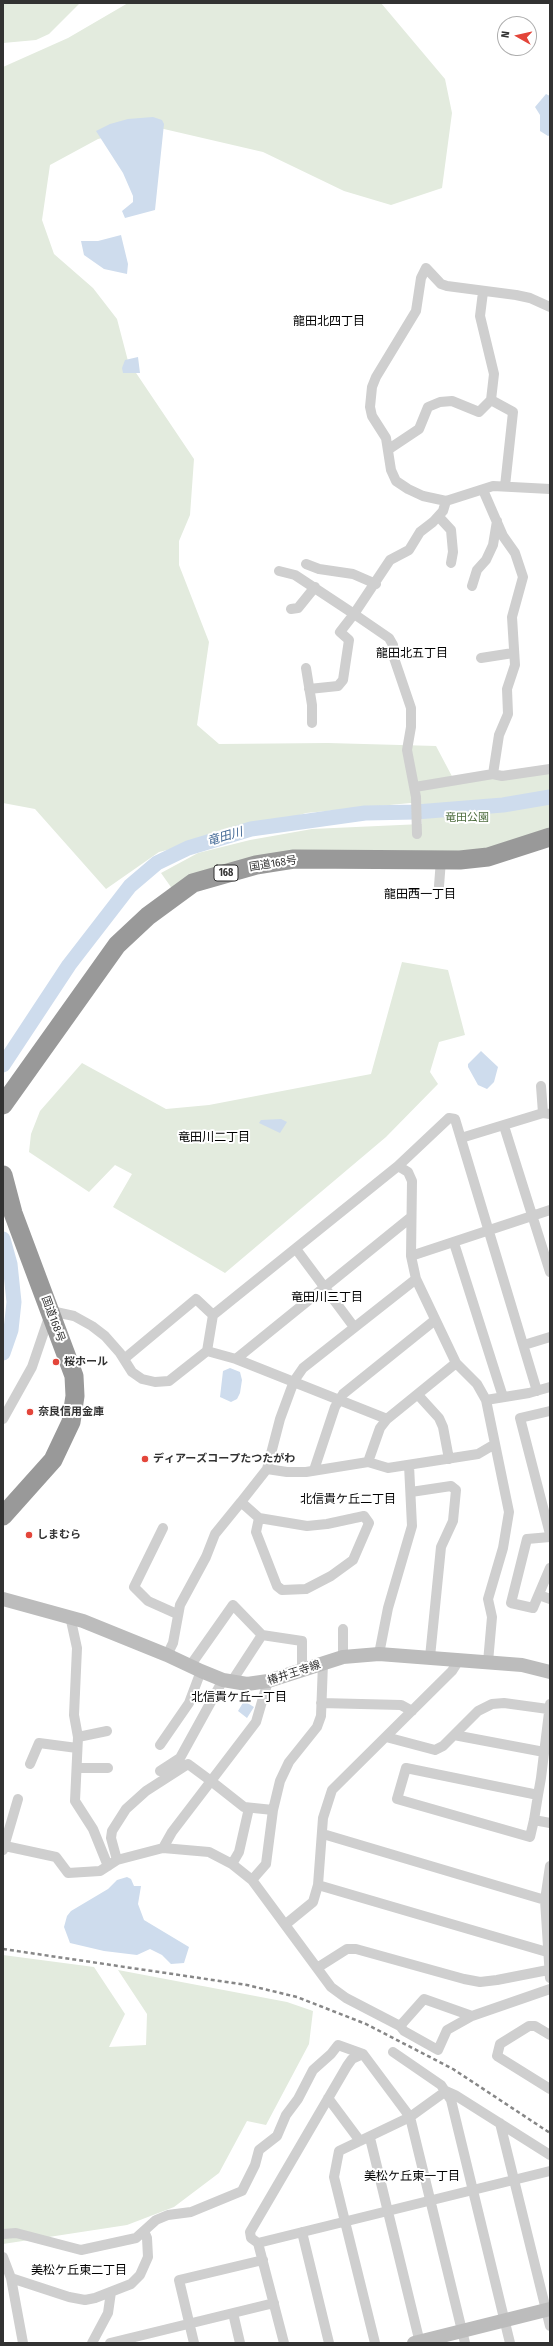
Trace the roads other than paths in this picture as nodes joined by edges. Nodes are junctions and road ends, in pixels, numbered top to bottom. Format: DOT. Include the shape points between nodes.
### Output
graph roads {
  1 [pos="484,292"];
  2 [pos="550,307"];
  3 [pos="491,400"];
  4 [pos="389,450"];
  5 [pos="505,486"];
  6 [pos="550,489"];
  7 [pos="484,490"];
  8 [pos="446,501"];
  9 [pos="439,517"];
  10 [pos="497,519"];
  11 [pos="451,563"];
  12 [pos="306,564"];
  13 [pos="279,571"];
  14 [pos="376,584"];
  15 [pos="472,586"];
  16 [pos="315,587"];
  17 [pos="291,609"];
  18 [pos="354,614"];
  19 [pos="513,653"];
  20 [pos="480,658"];
  21 [pos="306,668"];
  22 [pos="309,689"];
  23 [pos="312,723"];
  24 [pos="550,769"];
  25 [pos="493,774"];
  26 [pos="416,792"];
  27 [pos="417,834"];
  28 [pos="550,837"];
  29 [pos="441,860"];
  30 [pos="439,886"];
  31 [pos="541,1086"];
  32 [pos="3,1104"];
  33 [pos="548,1114"];
  34 [pos="504,1126"];
  35 [pos="461,1138"];
  36 [pos="398,1166"];
  37 [pos="3,1175"];
  38 [pos="550,1210"];
  39 [pos="533,1216"];
  40 [pos="410,1218"];
  41 [pos="489,1230"];
  42 [pos="454,1243"];
  43 [pos="296,1249"];
  44 [pos="411,1256"];
  45 [pos="550,1272"];
  46 [pos="416,1279"];
  47 [pos="324,1287"];
  48 [pos="50,1311"];
  49 [pos="213,1315"];
  50 [pos="435,1320"];
  51 [pos="354,1327"];
  52 [pos="550,1337"];
  53 [pos="524,1345"];
  54 [pos="207,1351"];
  55 [pos="124,1359"];
  56 [pos="236,1359"];
  57 [pos="456,1363"];
  58 [pos="294,1381"];
  59 [pos="550,1387"];
  60 [pos="537,1391"];
  61 [pos="419,1396"];
  62 [pos="503,1397"];
  63 [pos="340,1399"];
  64 [pos="486,1400"];
  65 [pos="550,1411"];
  66 [pos="3,1419"];
  67 [pos="387,1419"];
  68 [pos="495,1444"];
  69 [pos="449,1458"];
  70 [pos="368,1462"];
  71 [pos="409,1465"];
  72 [pos="267,1469"];
  73 [pos="314,1470"];
  74 [pos="411,1492"];
  75 [pos="241,1502"];
  76 [pos="3,1516"];
  77 [pos="259,1518"];
  78 [pos="162,1528"];
  79 [pos="550,1536"];
  80 [pos="550,1568"];
  81 [pos="539,1595"];
  82 [pos="3,1599"];
  83 [pos="550,1599"];
  84 [pos="178,1614"];
  85 [pos="70,1616"];
  86 [pos="343,1630"];
  87 [pos="262,1635"];
  88 [pos="167,1654"];
  89 [pos="379,1654"];
  90 [pos="343,1657"];
  91 [pos="430,1657"];
  92 [pos="459,1660"];
  93 [pos="488,1662"];
  94 [pos="323,1663"];
  95 [pos="196,1669"];
  96 [pos="302,1671"];
  97 [pos="550,1672"];
  98 [pos="227,1680"];
  99 [pos="268,1681"];
  100 [pos="321,1703"];
  101 [pos="549,1706"];
  102 [pos="412,1712"];
  103 [pos="107,1731"];
  104 [pos="454,1734"];
  105 [pos="78,1737"];
  106 [pos="386,1737"];
  107 [pos="160,1745"];
  108 [pos="77,1748"];
  109 [pos="544,1752"];
  110 [pos="30,1764"];
  111 [pos="77,1768"];
  112 [pos="108,1768"];
  113 [pos="160,1771"];
  114 [pos="545,1778"];
  115 [pos="211,1781"];
  116 [pos="538,1795"];
  117 [pos="18,1799"];
  118 [pos="249,1808"];
  119 [pos="273,1810"];
  120 [pos="534,1820"];
  121 [pos="550,1823"];
  122 [pos="323,1834"];
  123 [pos="4,1848"];
  124 [pos="163,1848"];
  125 [pos="112,1863"];
  126 [pos="232,1864"];
  127 [pos="550,1866"];
  128 [pos="252,1880"];
  129 [pos="318,1885"];
  130 [pos="545,1900"];
  131 [pos="286,1924"];
  132 [pos="547,1952"];
  133 [pos="317,1968"];
  134 [pos="549,1974"];
  135 [pos="550,1989"];
  136 [pos="472,2016"];
  137 [pos="400,2026"];
  138 [pos="550,2035"];
  139 [pos="393,2052"];
  140 [pos="363,2054"];
  141 [pos="550,2088"];
  142 [pos="446,2091"];
  143 [pos="328,2098"];
  144 [pos="410,2117"];
  145 [pos="500,2124"];
  146 [pos="370,2138"];
  147 [pos="360,2141"];
  148 [pos="550,2155"];
  149 [pos="550,2171"];
  150 [pos="514,2180"];
  151 [pos="472,2190"];
  152 [pos="430,2200"];
  153 [pos="388,2211"];
  154 [pos="346,2221"];
  155 [pos="144,2231"];
  156 [pos="302,2232"];
  157 [pos="3,2234"];
  158 [pos="258,2243"];
  159 [pos="3,2257"];
  160 [pos="263,2260"];
  161 [pos="10,2278"];
  162 [pos="112,2292"];
  163 [pos="274,2303"];
  164 [pos="548,2310"];
  165 [pos="233,2313"];
  166 [pos="504,2320"];
  167 [pos="189,2323"];
  168 [pos="550,2326"];
  169 [pos="464,2337"];
  170 [pos="140,2339"];
  171 [pos="23,2343"];
  172 [pos="92,2343"];
  173 [pos="110,2343"];
  174 [pos="194,2343"];
  175 [pos="240,2343"];
  176 [pos="284,2343"];
  177 [pos="329,2343"];
  178 [pos="375,2343"];
  179 [pos="418,2343"];
  180 [pos="510,2343"];
  1 -- 2 [label="street" via="530,298"];
  1 -- 3 [label="street" via="480,316 494,374"];
  1 -- 4 [label="street" via="441,284 426,268 421,278 416,311 372,387 372,416 386,438"];
  3 -- 4 [label="street" via="479,412 452,401 428,407 418,429"];
  3 -- 5 [label="street" via="513,412"];
  4 -- 8 [label="street" via="391,470 396,481 423,496"];
  5 -- 6 [label="street"];
  5 -- 7 [label="street"];
  7 -- 8 [label="street"];
  7 -- 10 [label="street"];
  8 -- 9 [label="street"];
  9 -- 11 [label="street" via="451,530"];
  9 -- 14 [label="street" via="420,532 409,550 390,560"];
  10 -- 15 [label="street" via="493,545 486,560 477,570"];
  10 -- 19 [label="street" via="503,536 515,553 523,577 512,617"];
  12 -- 14 [label="street" via="319,569 353,574"];
  13 -- 16 [label="street" via="295,575"];
  14 -- 18 [label="street"];
  16 -- 17 [label="street" via="298,608"];
  16 -- 18 [label="street"];
  18 -- 22 [label="street" via="340,632 349,640 344,680 338,686"];
  18 -- 26 [label="street" via="389,638 393,645 394,658 411,708 407,750"];
  19 -- 20 [label="street"];
  19 -- 25 [label="street" via="515,669 507,689 508,714 498,735"];
  21 -- 22 [label="street"];
  22 -- 23 [label="street"];
  24 -- 25 [label="street" via="502,776"];
  25 -- 26 [label="street"];
  26 -- 27 [label="street"];
  28 -- 29 [label="highway, 国道168号 / 168" via="488,857"];
  29 -- 30 [label="street"];
  29 -- 32 [label="highway, 国道168号 / 168" via="294,859 256,865 193,883 148,916 117,945"];
  31 -- 33 [label="street"];
  33 -- 34 [label="street"];
  34 -- 35 [label="street"];
  34 -- 39 [label="street"];
  35 -- 36 [label="street" via="455,1118 449,1118"];
  35 -- 41 [label="street"];
  36 -- 40 [label="street" via="408,1172 412,1181"];
  36 -- 43 [label="street"];
  37 -- 48 [label="highway, 国道168号" via="13,1213"];
  38 -- 39 [label="street"];
  39 -- 41 [label="street"];
  39 -- 45 [label="street"];
  40 -- 44 [label="street"];
  40 -- 47 [label="street"];
  41 -- 42 [label="street"];
  41 -- 53 [label="street"];
  42 -- 44 [label="street"];
  42 -- 62 [label="street"];
  43 -- 47 [label="street"];
  43 -- 49 [label="street"];
  44 -- 46 [label="street"];
  46 -- 50 [label="street"];
  46 -- 51 [label="street"];
  47 -- 51 [label="street"];
  47 -- 56 [label="street"];
  48 -- 55 [label="street" via="74,1316 92,1326 105,1336"];
  48 -- 66 [label="street" via="32,1367"];
  48 -- 76 [label="highway, 国道168号" via="74,1376 71,1422 53,1460"];
  49 -- 54 [label="street"];
  49 -- 55 [label="street" via="196,1299"];
  50 -- 57 [label="street"];
  50 -- 63 [label="street"];
  51 -- 58 [label="street" via="303,1368"];
  52 -- 53 [label="street"];
  53 -- 60 [label="street"];
  54 -- 55 [label="street" via="169,1381 162,1382 142,1379 132,1372"];
  54 -- 56 [label="street"];
  56 -- 58 [label="street"];
  57 -- 61 [label="street"];
  57 -- 64 [label="street" via="477,1384"];
  58 -- 63 [label="street"];
  58 -- 72 [label="street" via="280,1419"];
  59 -- 60 [label="street"];
  60 -- 62 [label="street"];
  61 -- 67 [label="street"];
  61 -- 69 [label="street" via="439,1418"];
  62 -- 64 [label="street"];
  63 -- 67 [label="street"];
  63 -- 73 [label="street"];
  64 -- 68 [label="street"];
  65 -- 79 [label="street" via="520,1418"];
  67 -- 70 [label="street" via="380,1428"];
  68 -- 69 [label="street" via="478,1454"];
  68 -- 93 [label="street" via="509,1512 503,1548 488,1599 492,1617"];
  69 -- 71 [label="street"];
  70 -- 71 [label="street" via="388,1468"];
  70 -- 73 [label="street"];
  71 -- 74 [label="street"];
  72 -- 73 [label="street" via="287,1472"];
  72 -- 75 [label="street"];
  74 -- 89 [label="street" via="412,1526 388,1608"];
  74 -- 91 [label="street" via="451,1486 456,1490 454,1521 441,1547"];
  75 -- 77 [label="street"];
  75 -- 84 [label="street" via="215,1534"];
  77 -- 77 [label="street" via="256,1532 277,1586 282,1590 306,1589 320,1583 353,1560 368,1523 364,1516 306,1526"];
  78 -- 84 [label="street" via="134,1587 148,1601"];
  79 -- 81 [label="street" via="527,1539 511,1602 533,1608"];
  80 -- 81 [label="street"];
  81 -- 83 [label="street"];
  82 -- 85 [label="main road, 椿井王寺線"];
  84 -- 88 [label="street"];
  85 -- 88 [label="main road, 椿井王寺線"];
  85 -- 105 [label="street" via="76,1648 74,1715"];
  86 -- 90 [label="street"];
  87 -- 95 [label="street" via="233,1605"];
  87 -- 96 [label="street" via="302,1641"];
  87 -- 98 [label="street"];
  88 -- 95 [label="main road, 椿井王寺線"];
  89 -- 90 [label="main road, 椿井王寺線"];
  89 -- 91 [label="main road, 椿井王寺線"];
  90 -- 94 [label="main road, 椿井王寺線"];
  91 -- 92 [label="main road, 椿井王寺線"];
  92 -- 93 [label="main road, 椿井王寺線"];
  92 -- 102 [label="street" via="452,1671"];
  93 -- 97 [label="main road, 椿井王寺線" via="522,1665"];
  94 -- 96 [label="main road, 椿井王寺線"];
  94 -- 100 [label="street"];
  95 -- 98 [label="main road, 椿井王寺線"];
  95 -- 107 [label="street" via="189,1703"];
  96 -- 99 [label="main road, 椿井王寺線"];
  98 -- 99 [label="main road, 椿井王寺線" via="247,1684"];
  98 -- 113 [label="street" via="180,1758"];
  99 -- 115 [label="street" via="256,1722"];
  100 -- 102 [label="street" via="401,1705"];
  100 -- 119 [label="street" via="321,1716 317,1727 289,1762 280,1781"];
  101 -- 104 [label="street" via="492,1704 478,1711"];
  101 -- 109 [label="street"];
  102 -- 106 [label="street"];
  103 -- 105 [label="street"];
  104 -- 106 [label="street" via="443,1746 434,1750"];
  104 -- 109 [label="street"];
  105 -- 108 [label="street"];
  106 -- 122 [label="street" via="332,1790 323,1818"];
  108 -- 110 [label="street" via="39,1743"];
  108 -- 111 [label="street"];
  109 -- 114 [label="street"];
  111 -- 112 [label="street"];
  111 -- 125 [label="street" via="75,1801"];
  114 -- 116 [label="street"];
  115 -- 118 [label="street" via="244,1807"];
  115 -- 124 [label="street" via="172,1832"];
  115 -- 125 [label="street" via="188,1764 146,1791 126,1809 112,1831"];
  116 -- 120 [label="street"];
  116 -- 120 [label="street" via="406,1768 397,1799 530,1836"];
  117 -- 123 [label="street"];
  118 -- 119 [label="street"];
  118 -- 126 [label="street" via="239,1852"];
  119 -- 128 [label="street" via="266,1864"];
  120 -- 121 [label="street"];
  122 -- 129 [label="street"];
  122 -- 130 [label="street"];
  123 -- 125 [label="street" via="56,1857 68,1873 100,1871"];
  124 -- 125 [label="street"];
  124 -- 126 [label="street" via="209,1852"];
  126 -- 128 [label="street"];
  127 -- 130 [label="street"];
  128 -- 131 [label="street"];
  129 -- 131 [label="street" via="313,1902"];
  129 -- 132 [label="street"];
  130 -- 132 [label="street"];
  131 -- 133 [label="street"];
  132 -- 134 [label="street"];
  133 -- 134 [label="street" via="347,1949 356,1949 480,1982"];
  133 -- 137 [label="street" via="331,1987 346,1998"];
  135 -- 136 [label="street"];
  136 -- 137 [label="street" via="424,1999"];
  136 -- 137 [label="street" via="447,2030 438,2050 404,2031"];
  138 -- 141 [label="street" via="535,2026 529,2026 500,2044 497,2056"];
  139 -- 142 [label="street"];
  140 -- 143 [label="street" via="352,2059"];
  140 -- 144 [label="street"];
  140 -- 155 [label="street" via="338,2045 313,2070 298,2099 286,2115 277,2136 263,2145 256,2154 255,2165 242,2191 191,2212 168,2215 156,2220"];
  142 -- 144 [label="street"];
  142 -- 145 [label="street"];
  142 -- 151 [label="street" via="451,2100"];
  143 -- 147 [label="street"];
  143 -- 158 [label="street" via="254,2221 250,2232 251,2238"];
  144 -- 146 [label="street"];
  144 -- 152 [label="street"];
  145 -- 148 [label="street"];
  145 -- 150 [label="street"];
  146 -- 147 [label="street"];
  146 -- 153 [label="street"];
  147 -- 154 [label="street" via="338,2151 337,2154 334,2176"];
  149 -- 150 [label="street"];
  150 -- 151 [label="street"];
  150 -- 164 [label="street"];
  151 -- 152 [label="street"];
  151 -- 166 [label="street"];
  152 -- 153 [label="street"];
  152 -- 169 [label="street"];
  153 -- 154 [label="street"];
  153 -- 179 [label="street"];
  154 -- 156 [label="street"];
  154 -- 178 [label="street"];
  155 -- 157 [label="street" via="136,2238 81,2250 16,2233"];
  155 -- 162 [label="street" via="147,2238 146,2265 131,2284"];
  156 -- 158 [label="street"];
  156 -- 177 [label="street"];
  158 -- 160 [label="street"];
  159 -- 161 [label="street"];
  160 -- 163 [label="street"];
  160 -- 167 [label="street" via="180,2280"];
  161 -- 162 [label="street" via="85,2300"];
  161 -- 171 [label="street"];
  162 -- 172 [label="street" via="108,2313"];
  163 -- 165 [label="street"];
  163 -- 176 [label="street"];
  164 -- 166 [label="main road"];
  164 -- 168 [label="street"];
  165 -- 167 [label="street"];
  165 -- 175 [label="street"];
  166 -- 169 [label="main road"];
  166 -- 180 [label="street"];
  167 -- 170 [label="street"];
  167 -- 174 [label="street"];
  169 -- 179 [label="main road"];
  170 -- 173 [label="street"];
}
